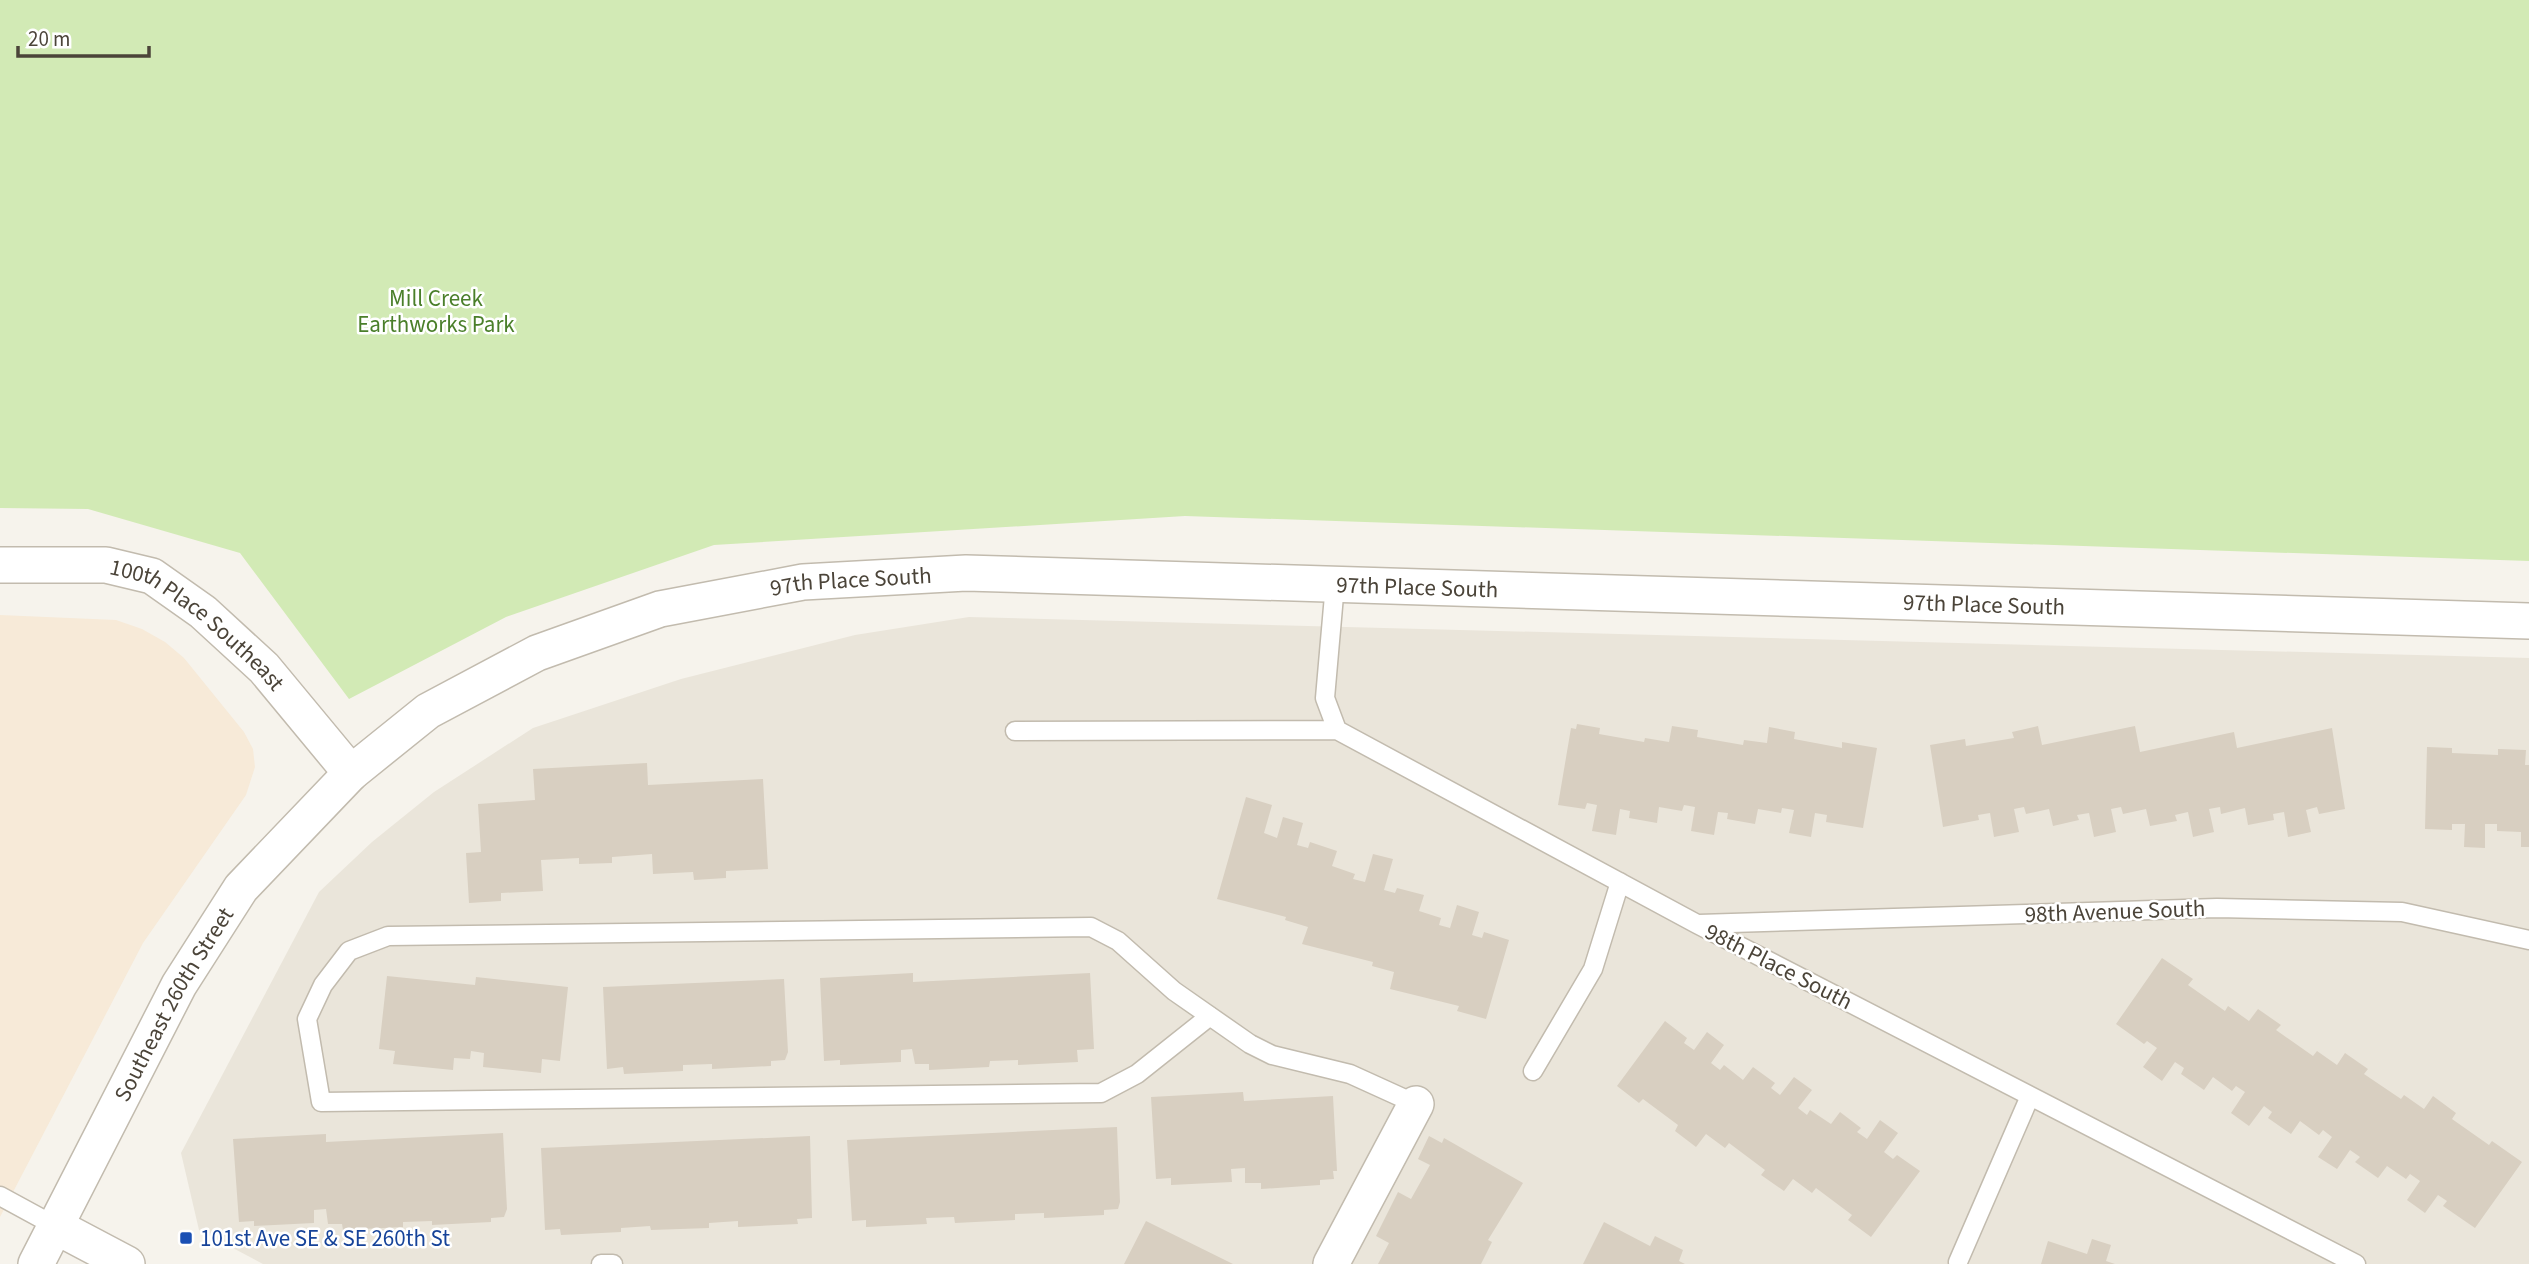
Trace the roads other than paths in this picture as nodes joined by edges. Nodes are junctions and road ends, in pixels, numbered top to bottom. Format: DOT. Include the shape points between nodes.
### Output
graph roads {
  1 [pos="0,565"];
  2 [pos="1335,584"];
  3 [pos="2529,621"];
  4 [pos="1337,730"];
  5 [pos="1015,731"];
  6 [pos="351,773"];
  7 [pos="1620,882"];
  8 [pos="1697,924"];
  9 [pos="2529,940"];
  10 [pos="1210,1016"];
  11 [pos="1533,1071"];
  12 [pos="2030,1096"];
  13 [pos="1416,1104"];
  14 [pos="0,1196"];
  15 [pos="57,1227"];
  16 [pos="1958,1262"];
  17 [pos="36,1264"];
  18 [pos="127,1264"];
  19 [pos="601,1264"];
  20 [pos="613,1264"];
  21 [pos="1331,1264"];
  22 [pos="2356,1264"];
  1 -- 6 [label="street, 100th Place Southeast" via="106,565 152,576 203,612 264,668"];
  2 -- 3 [label="street, 97th Place South"];
  2 -- 4 [label="lane" via="1325,698"];
  2 -- 6 [label="street, 97th Place South" via="966,573 803,582 660,609 537,653 428,711"];
  4 -- 5 [label="lane"];
  4 -- 7 [label="lane, 98th Place South"];
  6 -- 15 [label="street, Southeast 260th Street" via="240,888 179,985"];
  7 -- 8 [label="lane, 98th Place South"];
  7 -- 11 [label="lane" via="1593,969"];
  8 -- 9 [label="lane, 98th Avenue South" via="2230,908 2402,912"];
  8 -- 12 [label="lane, 98th Place South"];
  10 -- 10 [label="lane" via="1118,941 1091,926 388,936 349,951 323,985 307,1019 321,1102 1101,1093 1138,1074"];
  10 -- 13 [label="lane" via="1272,1055 1350,1074"];
  12 -- 16 [label="lane"];
  12 -- 22 [label="lane, 98th Place South"];
  13 -- 21 [label="street"];
  14 -- 15 [label="lane"];
  15 -- 17 [label="street, Southeast 260th Street"];
  15 -- 18 [label="street"];
  19 -- 20 [label="lane"];
}
